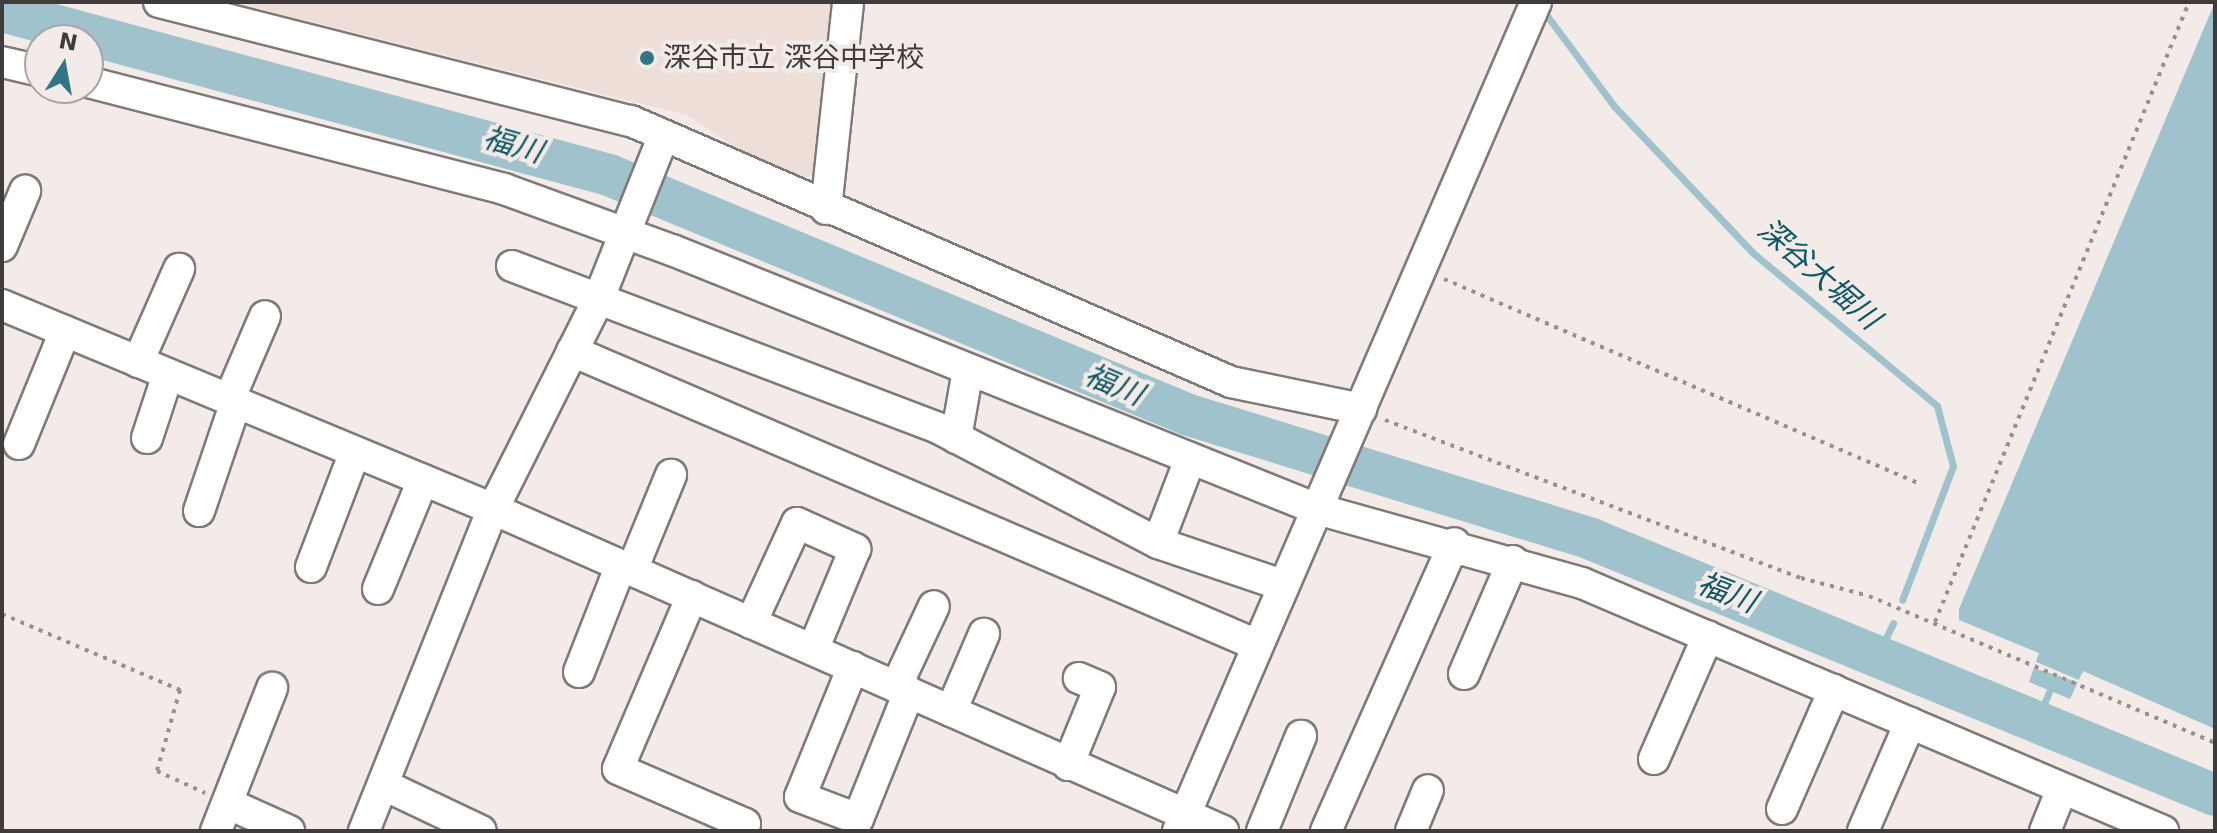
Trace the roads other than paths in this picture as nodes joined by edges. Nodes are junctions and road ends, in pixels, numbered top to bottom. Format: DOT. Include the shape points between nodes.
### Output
graph roads {
  1 [pos="159,2"];
  2 [pos="848,2"];
  3 [pos="1536,2"];
  4 [pos="2,62"];
  5 [pos="24,67"];
  6 [pos="104,86"];
  7 [pos="661,142"];
  8 [pos="25,191"];
  9 [pos="826,209"];
  10 [pos="626,229"];
  11 [pos="2,246"];
  12 [pos="512,266"];
  13 [pos="179,269"];
  14 [pos="599,298"];
  15 [pos="2,305"];
  16 [pos="265,316"];
  17 [pos="65,331"];
  18 [pos="572,351"];
  19 [pos="138,362"];
  20 [pos="968,370"];
  21 [pos="168,374"];
  22 [pos="233,401"];
  23 [pos="1357,417"];
  24 [pos="147,438"];
  25 [pos="956,438"];
  26 [pos="19,444"];
  27 [pos="355,452"];
  28 [pos="1189,462"];
  29 [pos="671,475"];
  30 [pos="423,480"];
  31 [pos="1320,504"];
  32 [pos="493,509"];
  33 [pos="199,511"];
  34 [pos="1158,543"];
  35 [pos="1454,543"];
  36 [pos="1513,561"];
  37 [pos="311,567"];
  38 [pos="626,568"];
  39 [pos="1282,585"];
  40 [pos="378,589"];
  41 [pos="692,596"];
  42 [pos="934,606"];
  43 [pos="751,623"];
  44 [pos="984,634"];
  45 [pos="1708,636"];
  46 [pos="1257,645"];
  47 [pos="813,650"];
  48 [pos="853,667"];
  49 [pos="579,672"];
  50 [pos="1464,674"];
  51 [pos="1079,678"];
  52 [pos="272,688"];
  53 [pos="902,689"];
  54 [pos="1834,690"];
  55 [pos="951,711"];
  56 [pos="1910,723"];
  57 [pos="1301,736"];
  58 [pos="1654,759"];
  59 [pos="1068,765"];
  60 [pos="384,785"];
  61 [pos="2062,789"];
  62 [pos="1428,790"];
  63 [pos="1782,809"];
  64 [pos="223,818"];
  65 [pos="1181,824"];
  66 [pos="289,831"];
  67 [pos="364,831"];
  68 [pos="481,831"];
  69 [pos="741,831"];
  70 [pos="1223,831"];
  71 [pos="1262,831"];
  72 [pos="1326,831"];
  73 [pos="1411,831"];
  74 [pos="1863,831"];
  75 [pos="2045,831"];
  76 [pos="2163,831"];
  1 -- 7 [label="street"];
  2 -- 9 [label="street"];
  3 -- 23 [label="street"];
  4 -- 5 [label="street"];
  6 -- 10 [label="street" via="345,144"];
  7 -- 9 [label="street"];
  7 -- 10 [label="street"];
  8 -- 11 [label="street"];
  9 -- 23 [label="street" via="1231,382"];
  10 -- 14 [label="street"];
  10 -- 20 [label="street"];
  12 -- 14 [label="street"];
  13 -- 19 [label="street"];
  14 -- 18 [label="street"];
  14 -- 25 [label="street"];
  15 -- 17 [label="street"];
  16 -- 22 [label="street"];
  17 -- 19 [label="street"];
  17 -- 26 [label="street"];
  18 -- 32 [label="street"];
  18 -- 46 [label="street"];
  19 -- 21 [label="street"];
  20 -- 25 [label="street"];
  20 -- 28 [label="street"];
  21 -- 22 [label="street"];
  21 -- 24 [label="street"];
  22 -- 27 [label="street"];
  22 -- 33 [label="street"];
  23 -- 31 [label="street"];
  25 -- 34 [label="street"];
  27 -- 30 [label="street"];
  27 -- 37 [label="street"];
  28 -- 31 [label="street"];
  28 -- 34 [label="street"];
  29 -- 38 [label="street"];
  30 -- 32 [label="street"];
  30 -- 40 [label="street"];
  31 -- 35 [label="street"];
  31 -- 39 [label="street"];
  32 -- 38 [label="street"];
  32 -- 60 [label="street"];
  34 -- 39 [label="street"];
  35 -- 36 [label="street"];
  35 -- 72 [label="street"];
  36 -- 45 [label="street"];
  36 -- 50 [label="street"];
  38 -- 41 [label="street"];
  38 -- 49 [label="street"];
  39 -- 46 [label="street"];
  41 -- 43 [label="street"];
  41 -- 69 [label="street" via="618,769 745,824"];
  42 -- 53 [label="street"];
  43 -- 47 [label="street"];
  43 -- 47 [label="street" via="797,523 855,549"];
  44 -- 55 [label="street"];
  45 -- 54 [label="street"];
  45 -- 58 [label="street"];
  46 -- 65 [label="street"];
  47 -- 48 [label="street"];
  48 -- 53 [label="street"];
  48 -- 53 [label="street" via="800,797 858,819"];
  51 -- 59 [label="street" via="1100,687"];
  52 -- 64 [label="street"];
  53 -- 55 [label="street"];
  54 -- 56 [label="street"];
  54 -- 63 [label="street"];
  55 -- 59 [label="street"];
  56 -- 61 [label="street"];
  56 -- 74 [label="street"];
  57 -- 71 [label="street"];
  59 -- 65 [label="street"];
  60 -- 67 [label="street"];
  60 -- 68 [label="street"];
  61 -- 75 [label="street"];
  61 -- 76 [label="street"];
  62 -- 73 [label="street"];
  64 -- 66 [label="street"];
  65 -- 70 [label="street"];
}
